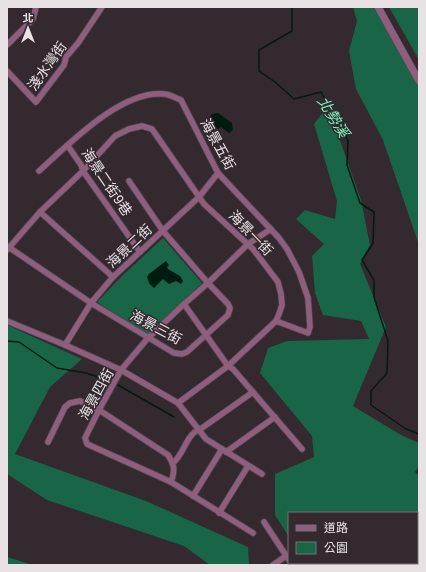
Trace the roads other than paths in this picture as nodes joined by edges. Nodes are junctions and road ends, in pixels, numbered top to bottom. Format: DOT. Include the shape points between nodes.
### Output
graph roads {
  1 [pos="36,7"];
  2 [pos="102,7"];
  3 [pos="378,7"];
  4 [pos="7,45"];
  5 [pos="7,71"];
  6 [pos="419,82"];
  7 [pos="68,146"];
  8 [pos="83,171"];
  9 [pos="39,172"];
  10 [pos="218,173"];
  11 [pos="129,181"];
  12 [pos="199,197"];
  13 [pos="40,212"];
  14 [pos="271,229"];
  15 [pos="163,231"];
  16 [pos="248,244"];
  17 [pos="8,248"];
  18 [pos="140,252"];
  19 [pos="113,278"];
  20 [pos="208,283"];
  21 [pos="91,303"];
  22 [pos="184,304"];
  23 [pos="7,321"];
  24 [pos="276,321"];
  25 [pos="206,334"];
  26 [pos="148,338"];
  27 [pos="65,345"];
  28 [pos="228,366"];
  29 [pos="121,370"];
  30 [pos="253,392"];
  31 [pos="178,403"];
  32 [pos="99,410"];
  33 [pos="275,417"];
  34 [pos="198,429"];
  35 [pos="48,442"];
  36 [pos="302,449"];
  37 [pos="224,450"];
  38 [pos="173,463"];
  39 [pos="248,466"];
  40 [pos="262,474"];
  41 [pos="171,482"];
  42 [pos="193,496"];
  43 [pos="220,512"];
  44 [pos="264,522"];
  45 [pos="253,533"];
  46 [pos="288,558"];
  47 [pos="273,565"];
  1 -- 4 [label="street" via="33,19"];
  2 -- 5 [label="street, 淺水灣街" via="36,102"];
  3 -- 6 [label="street"];
  7 -- 8 [label="street, 海景二街9巷"];
  7 -- 9 [label="street, 海景五街"];
  7 -- 10 [label="street, 海景五街" via="118,106 146,94 165,94 181,100"];
  8 -- 12 [label="street, 海景一街" via="115,136 142,126 152,130"];
  8 -- 13 [label="street, 海景一街"];
  8 -- 18 [label="street, 海景二街9巷"];
  10 -- 12 [label="street, 海景二街"];
  10 -- 14 [label="street, 海景五街"];
  11 -- 15 [label="street, 海景三街"];
  12 -- 15 [label="street, 海景二街"];
  12 -- 16 [label="street, 海景一街"];
  13 -- 17 [label="street, 海景一街"];
  13 -- 19 [label="street"];
  14 -- 16 [label="street, 海景四街"];
  14 -- 24 [label="street, 海景五街" via="280,238 299,272 309,301 310,327 308,332"];
  15 -- 18 [label="street, 海景二街"];
  15 -- 20 [label="street, 海景三街"];
  16 -- 20 [label="street, 海景四街"];
  16 -- 24 [label="street, 海景一街" via="278,282 282,305"];
  17 -- 21 [label="street, 海景三街"];
  18 -- 19 [label="street, 海景二街"];
  19 -- 21 [label="street, 海景二街"];
  20 -- 22 [label="street, 海景四街"];
  20 -- 25 [label="street, 海景三街" via="230,308 228,315"];
  21 -- 26 [label="street, 海景三街"];
  21 -- 27 [label="street, 海景二街"];
  22 -- 25 [label="street"];
  22 -- 26 [label="street, 海景四街"];
  23 -- 27 [label="street"];
  24 -- 28 [label="street, 海景一街"];
  25 -- 26 [label="street, 海景三街" via="182,354 174,353"];
  25 -- 28 [label="street"];
  26 -- 29 [label="street, 海景四街"];
  27 -- 29 [label="street"];
  28 -- 30 [label="street"];
  28 -- 31 [label="street, 海景一街"];
  29 -- 31 [label="street"];
  29 -- 32 [label="street, 海景四街"];
  30 -- 33 [label="street"];
  30 -- 34 [label="street"];
  31 -- 34 [label="street"];
  32 -- 35 [label="street" via="80,401 70,403"];
  32 -- 38 [label="street" via="168,455"];
  32 -- 41 [label="street, 海景四街" via="85,438 87,444"];
  33 -- 36 [label="street"];
  33 -- 37 [label="street"];
  34 -- 37 [label="street" via="206,439"];
  34 -- 38 [label="street" via="193,432"];
  37 -- 39 [label="street"];
  37 -- 42 [label="street"];
  38 -- 41 [label="street" via="175,469"];
  39 -- 40 [label="street"];
  39 -- 43 [label="street"];
  41 -- 42 [label="street, 海景四街"];
  42 -- 43 [label="street, 海景四街"];
  43 -- 45 [label="street, 海景四街"];
  44 -- 46 [label="street"];
  46 -- 47 [label="street"];
}
